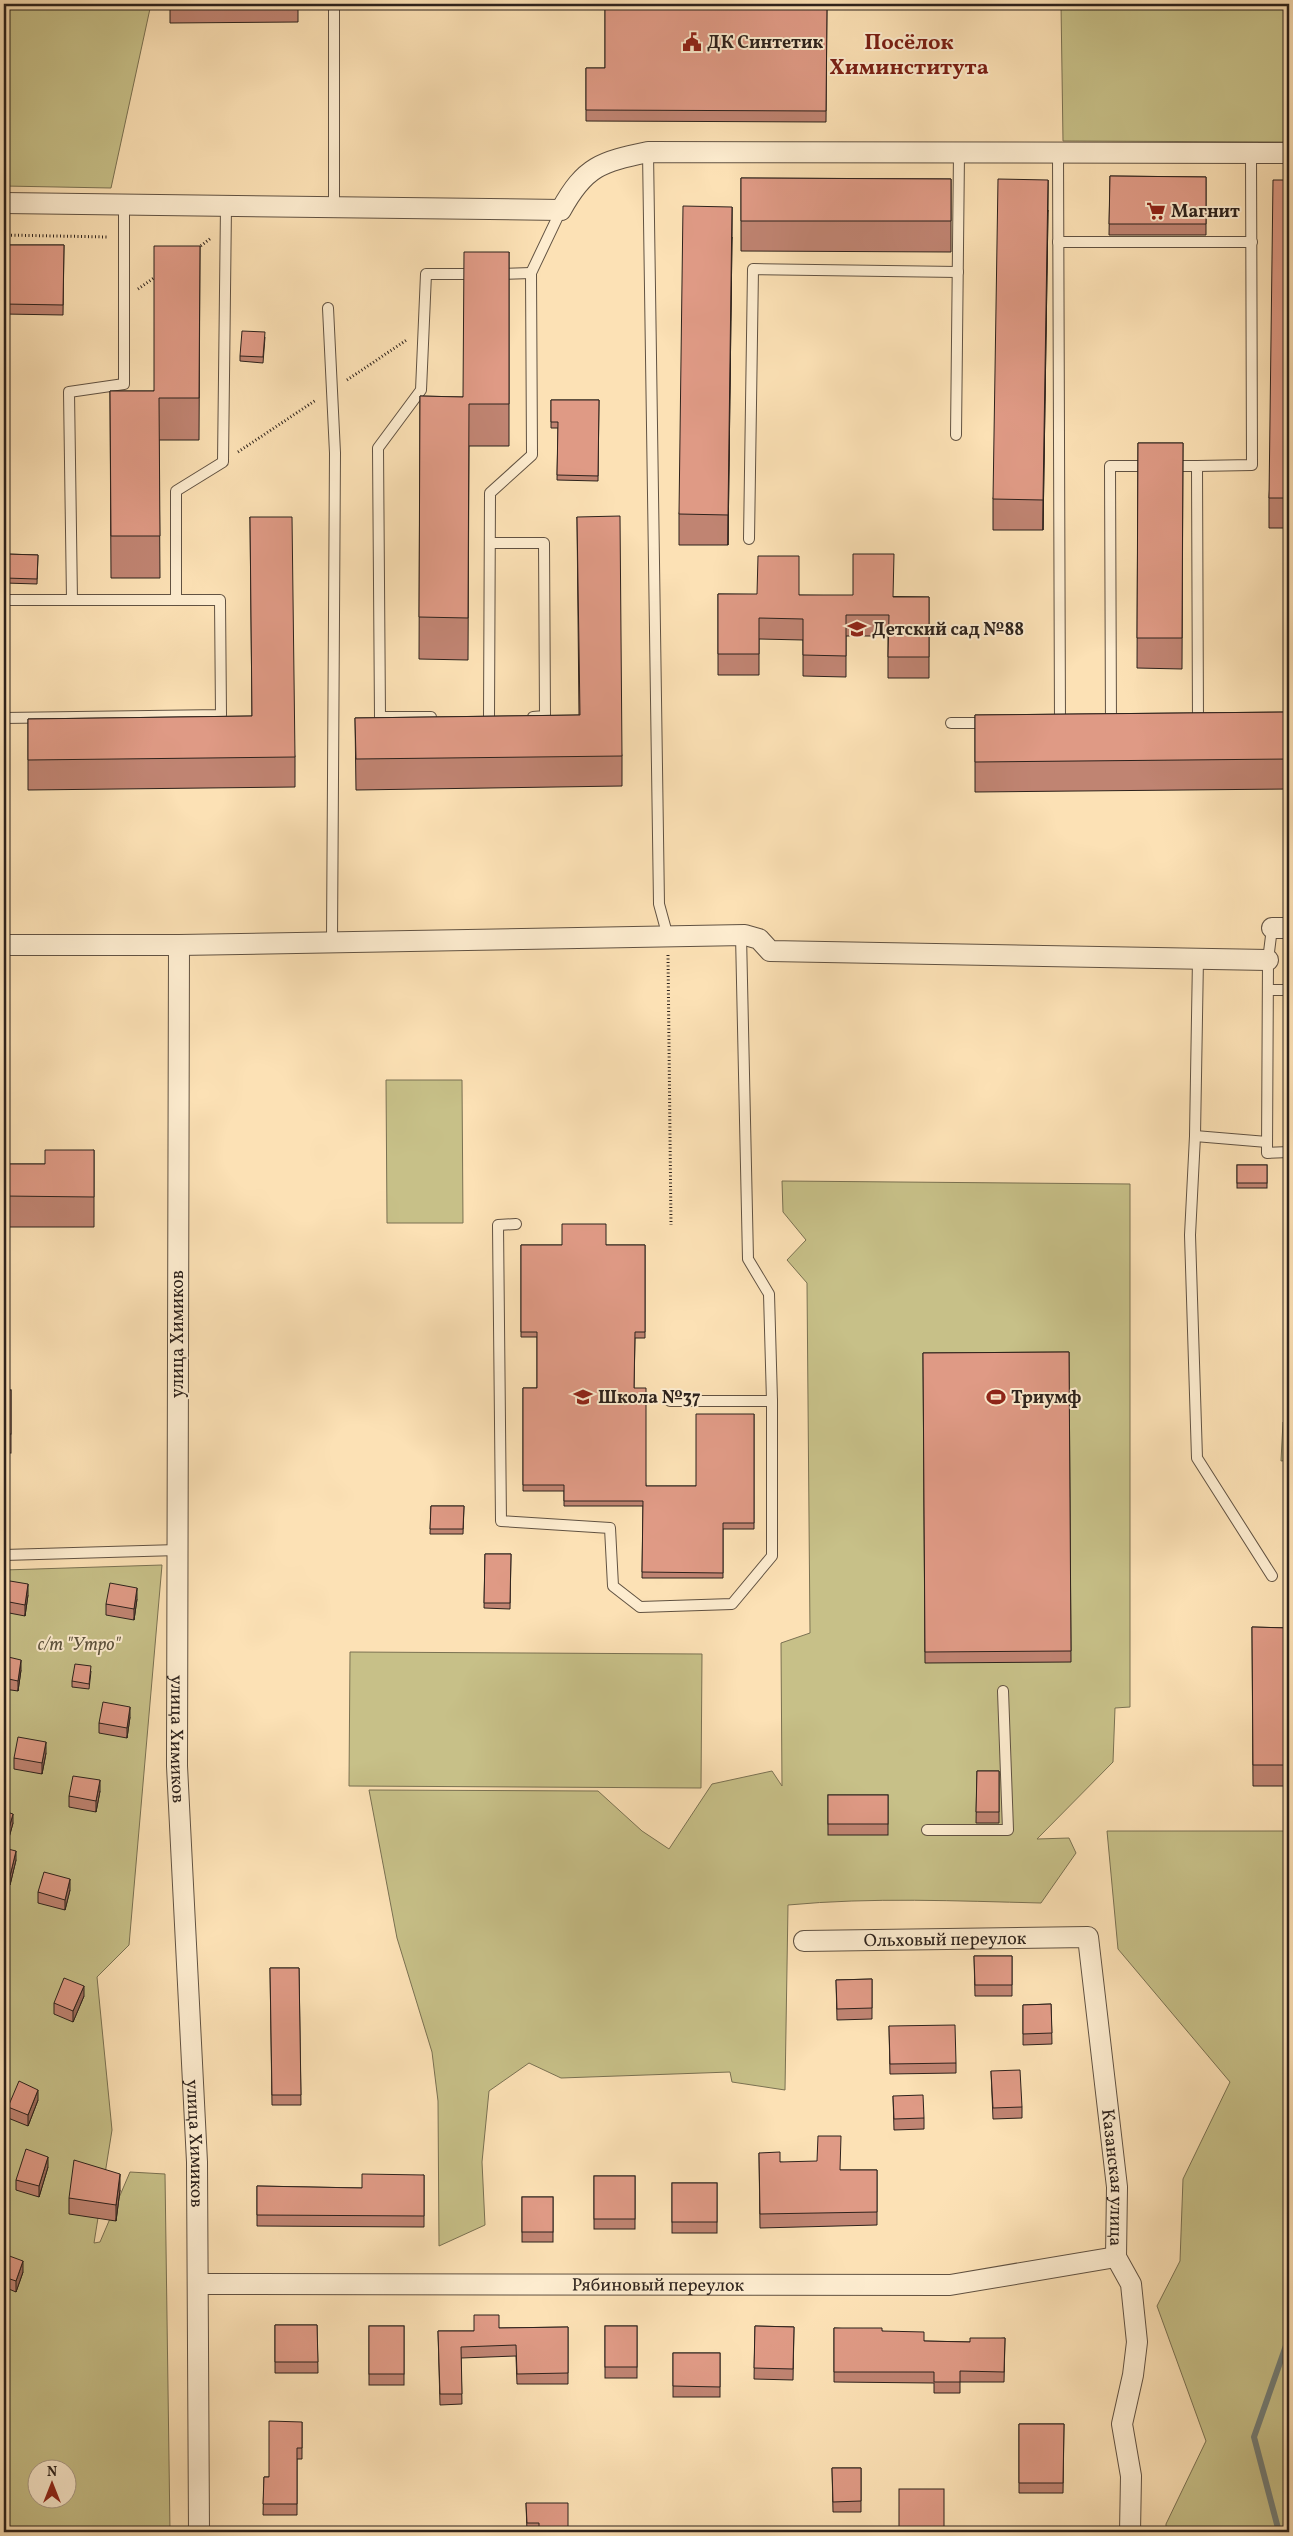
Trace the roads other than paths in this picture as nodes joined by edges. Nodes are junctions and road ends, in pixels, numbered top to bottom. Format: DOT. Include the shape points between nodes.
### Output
graph roads {
  1 [pos="334,4"];
  2 [pos="648,152"];
  3 [pos="959,153"];
  4 [pos="1058,153"];
  5 [pos="1251,153"];
  6 [pos="1289,153"];
  7 [pos="4,203"];
  8 [pos="124,205"];
  9 [pos="226,206"];
  10 [pos="334,208"];
  11 [pos="561,210"];
  12 [pos="1058,242"];
  13 [pos="1252,242"];
  14 [pos="958,272"];
  15 [pos="532,273"];
  16 [pos="328,308"];
  17 [pos="956,434"];
  18 [pos="1196,466"];
  19 [pos="749,539"];
  20 [pos="490,543"];
  21 [pos="4,600"];
  22 [pos="72,600"];
  23 [pos="176,600"];
  24 [pos="440,717"];
  25 [pos="489,717"];
  26 [pos="526,717"];
  27 [pos="4,718"];
  28 [pos="1059,722"];
  29 [pos="1111,722"];
  30 [pos="1197,722"];
  31 [pos="951,723"];
  32 [pos="1000,723"];
  33 [pos="1281,928"];
  34 [pos="741,935"];
  35 [pos="668,937"];
  36 [pos="332,941"];
  37 [pos="4,945"];
  38 [pos="179,945"];
  39 [pos="1198,958"];
  40 [pos="1268,960"];
  41 [pos="1268,990"];
  42 [pos="1289,990"];
  43 [pos="1195,1136"];
  44 [pos="1267,1142"];
  45 [pos="1289,1152"];
  46 [pos="516,1224"];
  47 [pos="670,1401"];
  48 [pos="772,1401"];
  49 [pos="178,1550"];
  50 [pos="4,1555"];
  51 [pos="1272,1576"];
  52 [pos="1003,1691"];
  53 [pos="927,1830"];
  54 [pos="1088,1937"];
  55 [pos="804,1941"];
  56 [pos="1116,2257"];
  57 [pos="198,2284"];
  58 [pos="199,2532"];
  59 [pos="1130,2532"];
  1 -- 10 [label="lane"];
  2 -- 3 [label="street"];
  2 -- 11 [label="street" via="617,158 593,168 574,188"];
  2 -- 35 [label="lane" via="659,904"];
  3 -- 4 [label="street"];
  3 -- 14 [label="lane"];
  4 -- 5 [label="street"];
  4 -- 12 [label="lane"];
  5 -- 6 [label="street"];
  5 -- 13 [label="lane"];
  7 -- 8 [label="street"];
  8 -- 9 [label="street"];
  8 -- 22 [label="lane" via="124,384 69,392"];
  9 -- 10 [label="street"];
  9 -- 23 [label="lane" via="223,462 176,492"];
  10 -- 11 [label="street"];
  11 -- 15 [label="lane"];
  12 -- 13 [label="lane"];
  12 -- 28 [label="lane"];
  13 -- 18 [label="lane" via="1252,465"];
  14 -- 17 [label="lane"];
  14 -- 19 [label="lane" via="753,269"];
  15 -- 20 [label="lane" via="532,455 490,493"];
  15 -- 24 [label="lane" via="426,274 422,390 378,448 380,717"];
  16 -- 36 [label="lane" via="335,453"];
  18 -- 29 [label="lane" via="1110,466"];
  18 -- 30 [label="lane"];
  20 -- 25 [label="lane"];
  20 -- 26 [label="lane" via="544,543 545,716"];
  21 -- 22 [label="lane"];
  22 -- 23 [label="lane"];
  23 -- 27 [label="lane" via="220,600 220,715"];
  31 -- 32 [label="lane"];
  33 -- 40 [label="lane"];
  34 -- 35 [label="street"];
  34 -- 39 [label="street" via="759,939 770,951"];
  34 -- 48 [label="lane" via="748,1259 769,1294"];
  35 -- 36 [label="street"];
  36 -- 38 [label="street"];
  37 -- 38 [label="street"];
  38 -- 49 [label="street, улица Химиков"];
  39 -- 40 [label="street"];
  39 -- 43 [label="lane"];
  40 -- 41 [label="lane"];
  41 -- 42 [label="lane"];
  41 -- 44 [label="lane"];
  43 -- 44 [label="lane"];
  43 -- 51 [label="lane" via="1190,1236 1196,1458"];
  44 -- 45 [label="lane" via="1267,1153"];
  46 -- 48 [label="lane" via="498,1226 501,1521 610,1528 614,1586 640,1607 732,1604 772,1556"];
  47 -- 48 [label="lane"];
  49 -- 50 [label="lane"];
  49 -- 57 [label="street, улица Химиков" via="177,1766 191,2007"];
  52 -- 53 [label="lane" via="1008,1830"];
  54 -- 55 [label="street, Ольховый переулок"];
  54 -- 56 [label="street, Казанская улица" via="1117,2187"];
  56 -- 57 [label="street, Рябиновый переулок" via="950,2285"];
  56 -- 59 [label="street, Казанская улица" via="1130,2284 1137,2342 1122,2424 1132,2476"];
  57 -- 58 [label="street, улица Химиков"];
}
